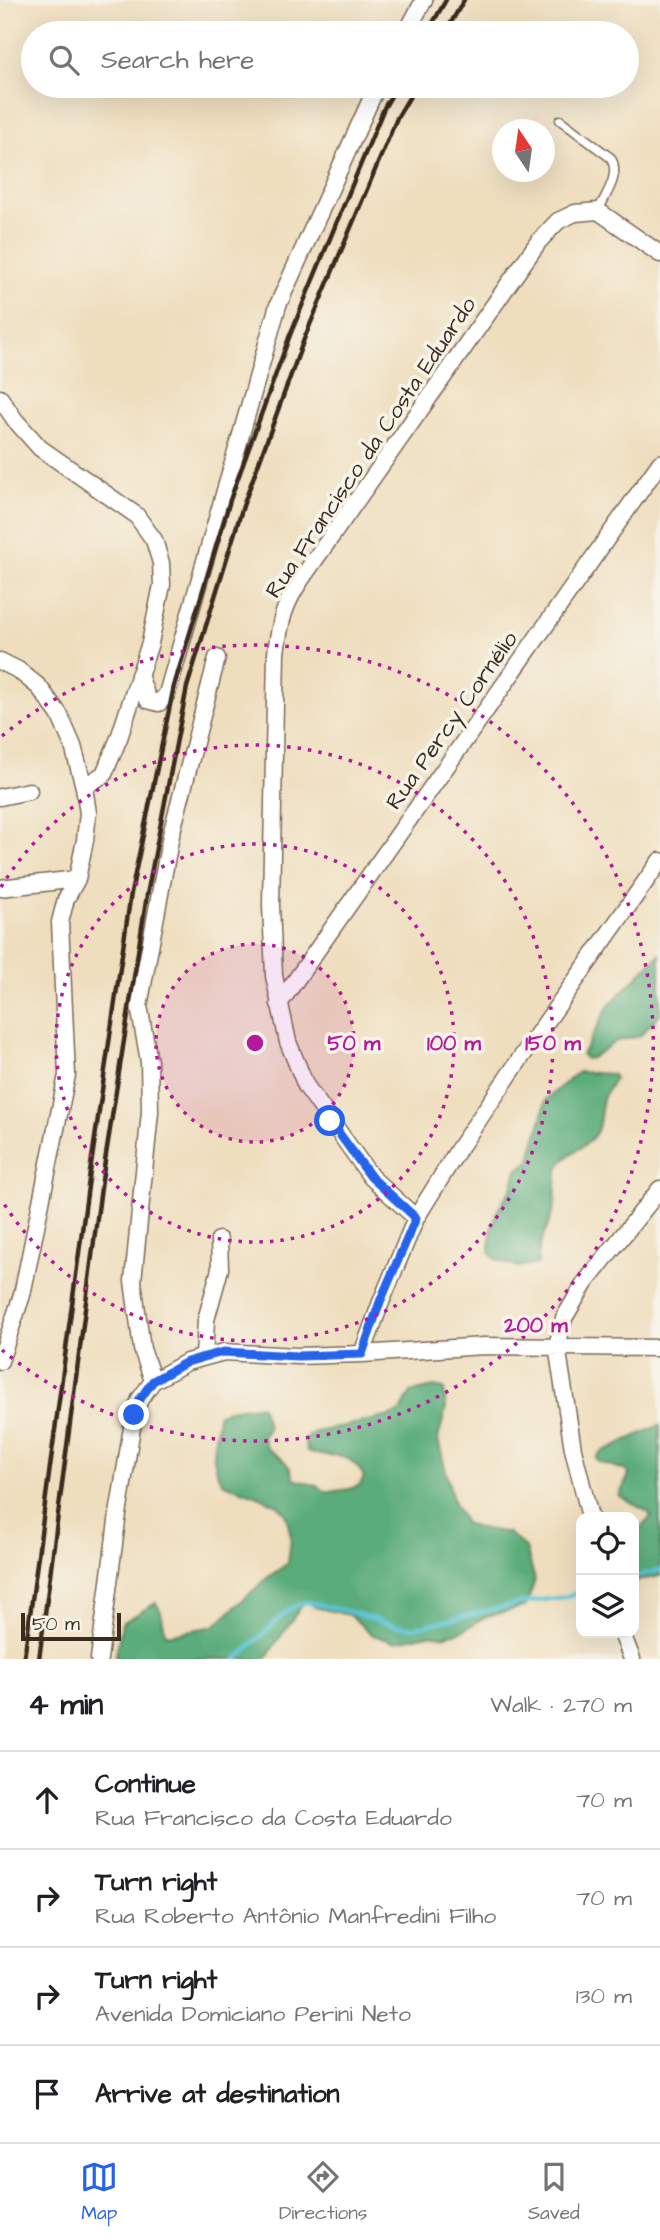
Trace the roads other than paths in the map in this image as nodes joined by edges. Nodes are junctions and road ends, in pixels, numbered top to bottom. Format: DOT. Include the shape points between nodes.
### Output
graph roads {
  1 [pos="424,0"];
  2 [pos="413,21"];
  3 [pos="372,98"];
  4 [pos="560,120"];
  5 [pos="598,211"];
  6 [pos="660,254"];
  7 [pos="0,398"];
  8 [pos="660,463"];
  9 [pos="217,658"];
  10 [pos="0,661"];
  11 [pos="139,675"];
  12 [pos="84,788"];
  13 [pos="29,791"];
  14 [pos="0,797"];
  15 [pos="660,861"];
  16 [pos="77,879"];
  17 [pos="0,888"];
  18 [pos="279,1004"];
  19 [pos="660,1189"];
  20 [pos="416,1218"];
  21 [pos="219,1240"];
  22 [pos="557,1346"];
  23 [pos="660,1348"];
  24 [pos="362,1354"];
  25 [pos="204,1357"];
  26 [pos="0,1361"];
  27 [pos="153,1381"];
  28 [pos="589,1512"];
  29 [pos="624,1638"];
  30 [pos="99,1659"];
  31 [pos="632,1659"];
  1 -- 2 [label="street"];
  3 -- 11 [label="street" via="278,305 167,694 159,703 148,700"];
  4 -- 5 [label="lane" via="614,164 614,177"];
  5 -- 6 [label="street"];
  5 -- 18 [label="street, Rua Francisco da Costa Eduardo" via="575,213 558,221 540,242 289,598 276,653 271,905"];
  7 -- 11 [label="street" via="40,448 136,515 154,540 162,585"];
  8 -- 18 [label="street, Rua Percy Cornélio"];
  9 -- 27 [label="street" via="171,835 139,1006 149,1061 150,1112 134,1281 142,1349"];
  10 -- 12 [label="street" via="39,687 59,714"];
  11 -- 12 [label="street" via="103,774"];
  12 -- 16 [label="street" via="88,813"];
  13 -- 14 [label="street"];
  15 -- 20 [label="street" via="512,1070"];
  16 -- 17 [label="street"];
  16 -- 26 [label="street" via="60,922 65,1088 22,1295"];
  18 -- 20 [label="street, Rua Francisco da Costa Eduardo" via="306,1086 371,1177"];
  19 -- 22 [label="street" via="585,1283 564,1318"];
  20 -- 24 [label="street"];
  21 -- 25 [label="street" via="220,1269 206,1320"];
  22 -- 23 [label="street"];
  22 -- 24 [label="street"];
  22 -- 28 [label="street" via="573,1449"];
  24 -- 25 [label="street" via="224,1352"];
  25 -- 27 [label="street"];
  27 -- 30 [label="street" via="140,1399 130,1437"];
  29 -- 31 [label="street"];
}
